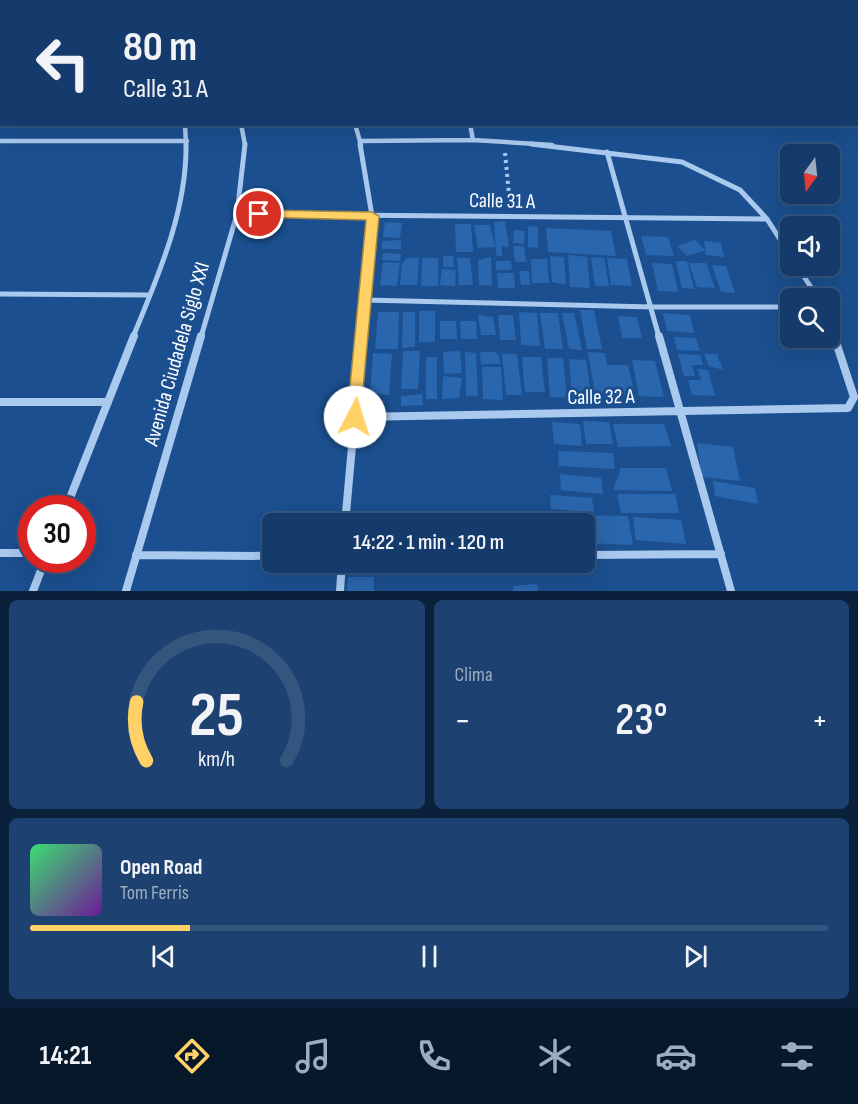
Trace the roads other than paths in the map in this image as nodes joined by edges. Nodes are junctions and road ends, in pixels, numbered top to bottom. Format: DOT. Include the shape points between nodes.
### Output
graph roads {
  1 [pos="185,126"];
  2 [pos="241,126"];
  3 [pos="356,126"];
  4 [pos="470,126"];
  5 [pos="473,140"];
  6 [pos="0,141"];
  7 [pos="187,141"];
  8 [pos="360,141"];
  9 [pos="607,152"];
  10 [pos="237,214"];
  11 [pos="372,216"];
  12 [pos="628,219"];
  13 [pos="767,219"];
  14 [pos="780,239"];
  15 [pos="0,294"];
  16 [pos="150,295"];
  17 [pos="365,300"];
  18 [pos="652,307"];
  19 [pos="780,307"];
  20 [pos="837,348"];
  21 [pos="0,402"];
  22 [pos="108,402"];
  23 [pos="681,412"];
  24 [pos="355,417"];
  25 [pos="71,495"];
  26 [pos="346,513"];
  27 [pos="0,554"];
  28 [pos="18,554"];
  29 [pos="721,554"];
  30 [pos="136,555"];
  31 [pos="595,555"];
  32 [pos="262,556"];
  33 [pos="40,573"];
  34 [pos="341,573"];
  35 [pos="33,591"];
  36 [pos="126,591"];
  37 [pos="340,591"];
  38 [pos="731,591"];
  1 -- 7 [label="street, Avenida Ciudadela Siglo XXI"];
  2 -- 10 [label="street, Avenida Ciudadela Siglo XXI" via="245,141"];
  3 -- 8 [label="street"];
  4 -- 5 [label="street"];
  5 -- 8 [label="street"];
  5 -- 9 [label="street"];
  6 -- 7 [label="street"];
  7 -- 16 [label="street, Avenida Ciudadela Siglo XXI" via="178,214"];
  8 -- 11 [label="street"];
  9 -- 12 [label="street"];
  9 -- 13 [label="street" via="682,162 740,190"];
  10 -- 11 [label="street, Calle 31 A"];
  10 -- 30 [label="street, Avenida Ciudadela Siglo XXI"];
  11 -- 12 [label="street, Calle 31 A"];
  11 -- 17 [label="street"];
  12 -- 13 [label="street, Calle 31 A"];
  12 -- 18 [label="street"];
  13 -- 14 [label="street"];
  15 -- 16 [label="street"];
  16 -- 22 [label="street, Avenida Ciudadela Siglo XXI"];
  17 -- 18 [label="street"];
  17 -- 24 [label="street"];
  18 -- 19 [label="street"];
  18 -- 23 [label="street"];
  20 -- 23 [label="street, Calle 32 A" via="854,398 848,408"];
  21 -- 22 [label="street"];
  22 -- 25 [label="street, Avenida Ciudadela Siglo XXI"];
  23 -- 24 [label="street, Calle 32 A"];
  23 -- 29 [label="street"];
  24 -- 26 [label="street"];
  27 -- 28 [label="street"];
  29 -- 31 [label="street"];
  29 -- 38 [label="street"];
  30 -- 32 [label="street"];
  30 -- 36 [label="street, Avenida Ciudadela Siglo XXI"];
  33 -- 35 [label="street"];
  34 -- 37 [label="street"];
}
